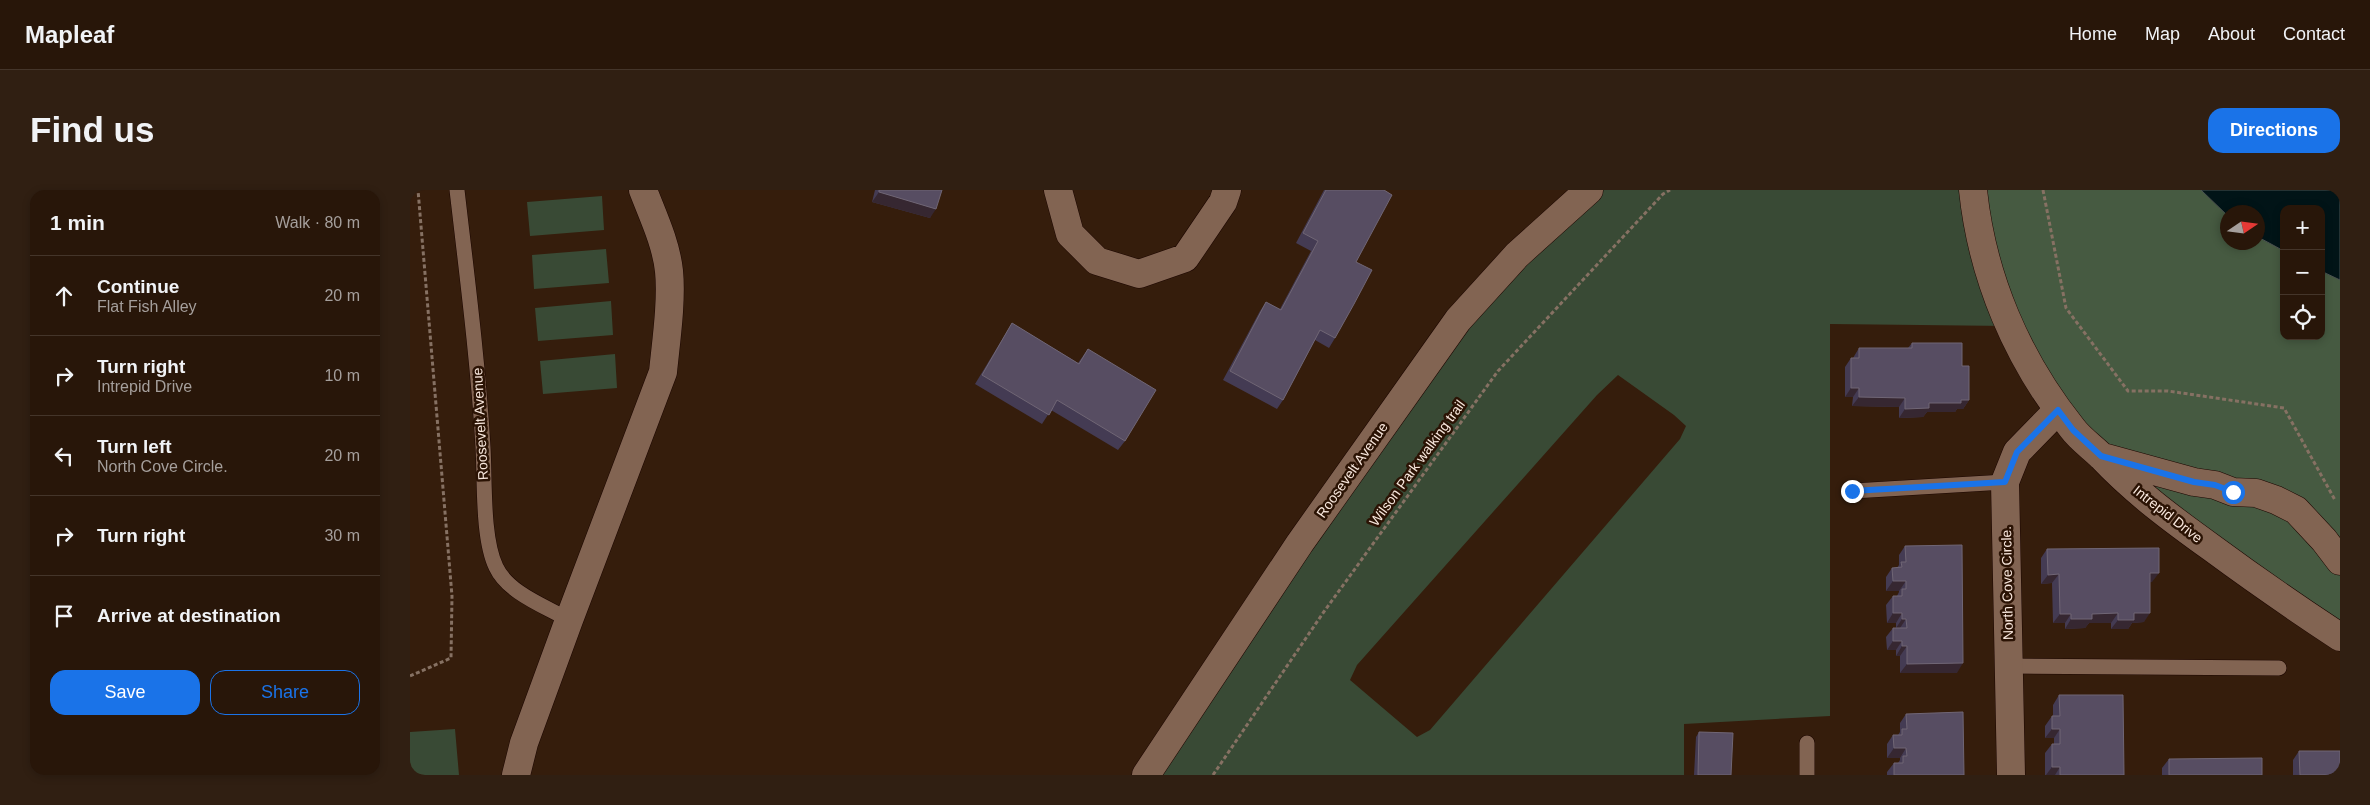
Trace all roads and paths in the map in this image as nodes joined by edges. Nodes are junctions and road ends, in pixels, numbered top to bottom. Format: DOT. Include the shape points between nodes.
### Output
graph roads {
  1 [pos="418,190"];
  2 [pos="457,190"];
  3 [pos="643,190"];
  4 [pos="1058,190"];
  5 [pos="1227,190"];
  6 [pos="1589,190"];
  7 [pos="1670,190"];
  8 [pos="1973,190"];
  9 [pos="2042,190"];
  10 [pos="2058,410"];
  11 [pos="2101,456"];
  12 [pos="2005,482"];
  13 [pos="1852,491"];
  14 [pos="2340,508"];
  15 [pos="2340,561"];
  16 [pos="569,620"];
  17 [pos="2340,637"];
  18 [pos="2009,666"];
  19 [pos="2279,668"];
  20 [pos="410,676"];
  21 [pos="1807,743"];
  22 [pos="516,775"];
  23 [pos="1146,775"];
  24 [pos="1213,775"];
  25 [pos="1807,775"];
  26 [pos="2011,775"];
  1 -- 20 [label="path" via="452,596 450,658"];
  2 -- 16 [label="lane, Roosevelt Avenue" via="474,324 482,479 496,567 510,586"];
  3 -- 16 [label="street" via="660,233 669,272 667,338 662,372"];
  4 -- 5 [label="street" via="1070,234 1097,261 1139,274 1185,258 1223,202"];
  6 -- 23 [label="street, Roosevelt Avenue" via="1517,255 1458,320 1300,542"];
  7 -- 24 [label="path, Wilson Park walking trail" via="1498,371 1323,612"];
  8 -- 10 [label="street, Intrepid Drive" via="1984,257 2009,326 2037,380"];
  9 -- 14 [label="path" via="2066,308 2128,391 2168,391 2284,408"];
  10 -- 11 [label="street, Intrepid Drive" via="2073,430"];
  10 -- 12 [label="street, North Cove Circle." via="2017,452"];
  11 -- 15 [label="street" via="2233,492 2276,500 2296,510"];
  11 -- 17 [label="street, Intrepid Drive" via="2117,474 2165,514 2280,598"];
  12 -- 13 [label="lane"];
  12 -- 18 [label="street, North Cove Circle."];
  16 -- 22 [label="street" via="524,743"];
  18 -- 19 [label="lane"];
  18 -- 26 [label="street, North Cove Circle."];
  21 -- 25 [label="lane"];
}
